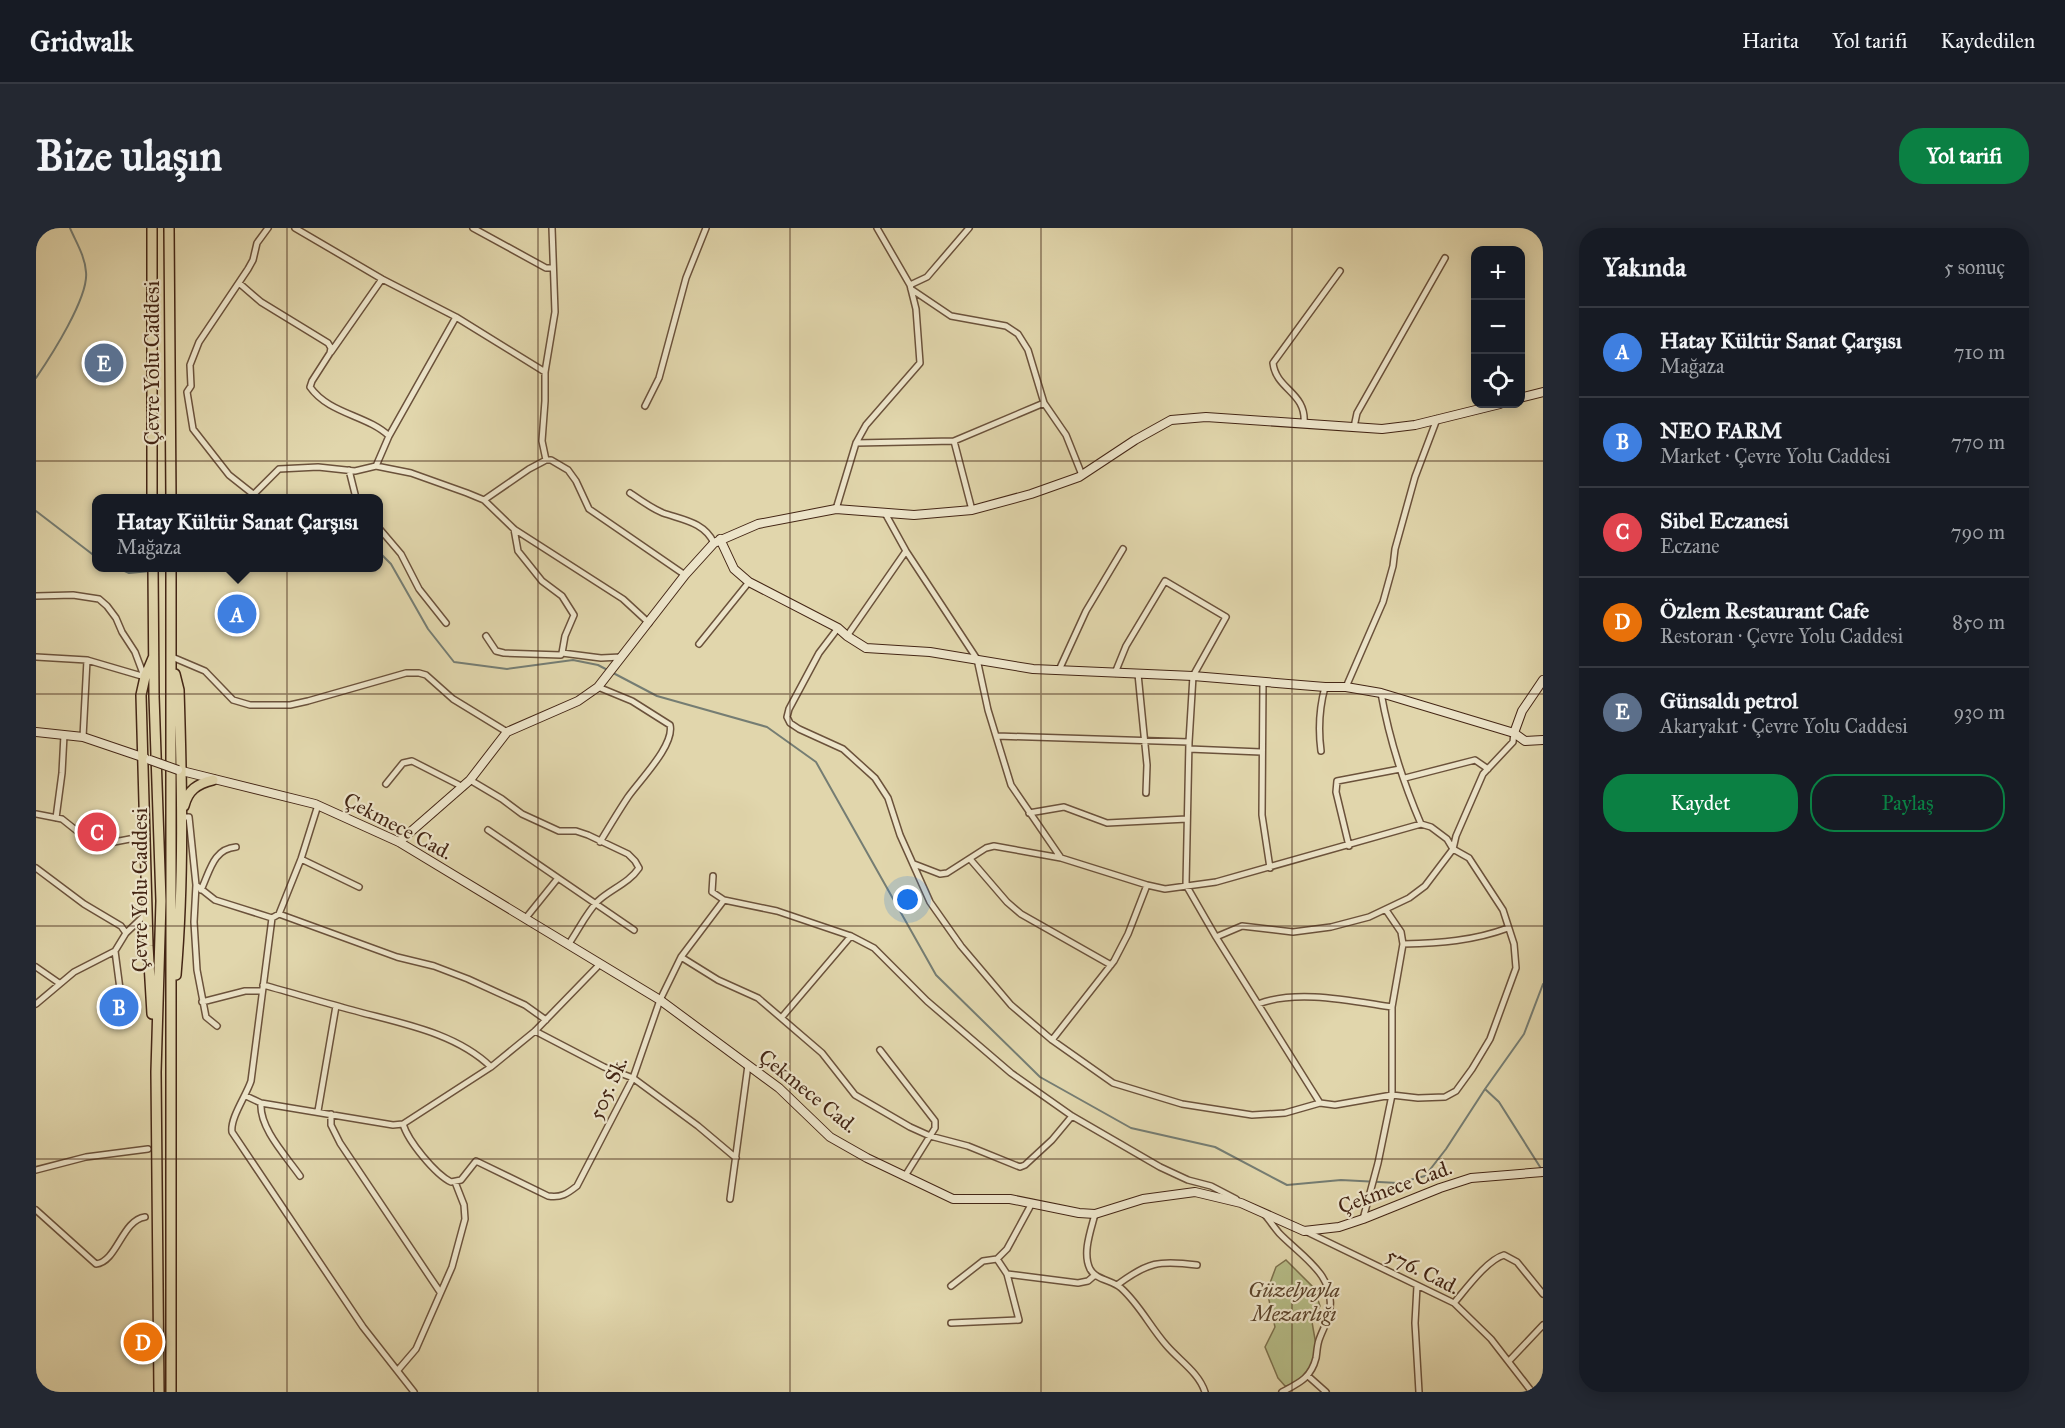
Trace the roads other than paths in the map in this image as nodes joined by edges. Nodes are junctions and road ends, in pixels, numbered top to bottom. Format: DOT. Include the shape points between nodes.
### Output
graph roads {
  1 [pos="152,228"];
  2 [pos="169,228"];
  3 [pos="268,228"];
  4 [pos="295,228"];
  5 [pos="473,228"];
  6 [pos="552,228"];
  7 [pos="705,228"];
  8 [pos="877,228"];
  9 [pos="969,228"];
  10 [pos="1445,258"];
  11 [pos="553,268"];
  12 [pos="1340,271"];
  13 [pos="382,279"];
  14 [pos="239,283"];
  15 [pos="911,287"];
  16 [pos="456,317"];
  17 [pos="330,353"];
  18 [pos="545,372"];
  19 [pos="1543,392"];
  20 [pos="1525,397"];
  21 [pos="1044,403"];
  22 [pos="645,406"];
  23 [pos="1483,408"];
  24 [pos="1437,419"];
  25 [pos="1304,424"];
  26 [pos="1354,427"];
  27 [pos="389,436"];
  28 [pos="954,441"];
  29 [pos="856,443"];
  30 [pos="546,460"];
  31 [pos="376,466"];
  32 [pos="349,470"];
  33 [pos="1082,475"];
  34 [pos="630,493"];
  35 [pos="152,494"];
  36 [pos="171,494"];
  37 [pos="249,494"];
  38 [pos="253,494"];
  39 [pos="355,494"];
  40 [pos="484,500"];
  41 [pos="836,509"];
  42 [pos="972,510"];
  43 [pos="885,513"];
  44 [pos="514,529"];
  45 [pos="383,534"];
  46 [pos="717,541"];
  47 [pos="1123,549"];
  48 [pos="906,551"];
  49 [pos="153,572"];
  50 [pos="171,572"];
  51 [pos="685,575"];
  52 [pos="749,582"];
  53 [pos="36,596"];
  54 [pos="650,623"];
  55 [pos="446,624"];
  56 [pos="838,628"];
  57 [pos="486,636"];
  58 [pos="847,636"];
  59 [pos="699,644"];
  60 [pos="155,653"];
  61 [pos="171,654"];
  62 [pos="562,654"];
  63 [pos="36,657"];
  64 [pos="621,657"];
  65 [pos="977,659"];
  66 [pos="87,660"];
  67 [pos="1059,670"];
  68 [pos="1115,673"];
  69 [pos="1138,674"];
  70 [pos="1193,676"];
  71 [pos="145,677"];
  72 [pos="1543,680"];
  73 [pos="1263,682"];
  74 [pos="598,687"];
  75 [pos="1325,687"];
  76 [pos="1346,687"];
  77 [pos="1381,693"];
  78 [pos="36,732"];
  79 [pos="507,732"];
  80 [pos="1514,733"];
  81 [pos="64,735"];
  82 [pos="997,736"];
  83 [pos="83,737"];
  84 [pos="1543,740"];
  85 [pos="1143,742"];
  86 [pos="1189,745"];
  87 [pos="1321,751"];
  88 [pos="1261,752"];
  89 [pos="146,759"];
  90 [pos="1400,769"];
  91 [pos="1488,769"];
  92 [pos="180,771"];
  93 [pos="1405,778"];
  94 [pos="213,780"];
  95 [pos="470,780"];
  96 [pos="386,784"];
  97 [pos="463,787"];
  98 [pos="1146,793"];
  99 [pos="318,805"];
  100 [pos="1029,813"];
  101 [pos="36,814"];
  102 [pos="182,817"];
  103 [pos="56,818"];
  104 [pos="1187,819"];
  105 [pos="1421,824"];
  106 [pos="488,830"];
  107 [pos="399,842"];
  108 [pos="600,842"];
  109 [pos="145,843"];
  110 [pos="1350,846"];
  111 [pos="237,847"];
  112 [pos="1453,849"];
  113 [pos="1061,858"];
  114 [pos="301,859"];
  115 [pos="970,859"];
  116 [pos="914,864"];
  117 [pos="36,868"];
  118 [pos="1270,868"];
  119 [pos="713,876"];
  120 [pos="558,878"];
  121 [pos="196,885"];
  122 [pos="1147,885"];
  123 [pos="1186,885"];
  124 [pos="359,887"];
  125 [pos="201,890"];
  126 [pos="724,900"];
  127 [pos="596,904"];
  128 [pos="1386,910"];
  129 [pos="148,912"];
  130 [pos="279,914"];
  131 [pos="272,918"];
  132 [pos="525,919"];
  133 [pos="1508,928"];
  134 [pos="634,930"];
  135 [pos="126,933"];
  136 [pos="851,936"];
  137 [pos="1216,937"];
  138 [pos="1403,944"];
  139 [pos="568,945"];
  140 [pos="115,951"];
  141 [pos="681,957"];
  142 [pos="600,964"];
  143 [pos="1112,965"];
  144 [pos="36,967"];
  145 [pos="59,983"];
  146 [pos="262,988"];
  147 [pos="120,989"];
  148 [pos="660,1000"];
  149 [pos="202,1002"];
  150 [pos="36,1004"];
  151 [pos="1258,1004"];
  152 [pos="336,1006"];
  153 [pos="1392,1007"];
  154 [pos="782,1017"];
  155 [pos="546,1020"];
  156 [pos="217,1026"];
  157 [pos="535,1031"];
  158 [pos="1052,1040"];
  159 [pos="880,1050"];
  160 [pos="170,1052"];
  161 [pos="748,1065"];
  162 [pos="491,1067"];
  163 [pos="156,1072"];
  164 [pos="633,1078"];
  165 [pos="1392,1095"];
  166 [pos="246,1096"];
  167 [pos="261,1103"];
  168 [pos="1320,1103"];
  169 [pos="318,1111"];
  170 [pos="332,1114"];
  171 [pos="1072,1116"];
  172 [pos="403,1124"];
  173 [pos="930,1136"];
  174 [pos="148,1149"];
  175 [pos="736,1158"];
  176 [pos="36,1170"];
  177 [pos="1543,1172"];
  178 [pos="300,1176"];
  179 [pos="905,1176"];
  180 [pos="455,1182"];
  181 [pos="730,1199"];
  182 [pos="1032,1203"];
  183 [pos="1241,1203"];
  184 [pos="36,1210"];
  185 [pos="1264,1213"];
  186 [pos="1095,1214"];
  187 [pos="145,1217"];
  188 [pos="1363,1219"];
  189 [pos="1304,1231"];
  190 [pos="997,1259"];
  191 [pos="1197,1265"];
  192 [pos="1007,1274"];
  193 [pos="1095,1275"];
  194 [pos="1117,1285"];
  195 [pos="951,1286"];
  196 [pos="1416,1286"];
  197 [pos="440,1292"];
  198 [pos="1543,1294"];
  199 [pos="1454,1303"];
  200 [pos="951,1323"];
  201 [pos="1543,1325"];
  202 [pos="1509,1361"];
  203 [pos="398,1370"];
  204 [pos="1308,1376"];
  205 [pos="159,1392"];
  206 [pos="171,1392"];
  207 [pos="414,1392"];
  208 [pos="1206,1392"];
  209 [pos="1282,1392"];
  210 [pos="1326,1392"];
  211 [pos="1419,1392"];
  212 [pos="1532,1392"];
  1 -- 35 [label="highway, Çevre Yolu Caddesi"];
  2 -- 36 [label="highway, Çevre Yolu Caddesi"];
  3 -- 14 [label="street"];
  4 -- 13 [label="street"];
  5 -- 11 [label="street" via="546,268"];
  6 -- 11 [label="street"];
  7 -- 22 [label="street" via="686,278 659,378"];
  8 -- 15 [label="street"];
  9 -- 15 [label="street" via="927,277"];
  10 -- 26 [label="street" via="1357,413"];
  11 -- 18 [label="street" via="555,312"];
  12 -- 25 [label="street" via="1273,363 1274,374 1300,402 1305,412"];
  13 -- 16 [label="street"];
  13 -- 17 [label="street"];
  14 -- 17 [label="street" via="261,302 328,343"];
  14 -- 37 [label="street" via="199,342 190,365 187,400 193,429"];
  15 -- 21 [label="street" via="951,316 1006,326 1018,334 1028,350"];
  15 -- 29 [label="street" via="920,363 866,425"];
  16 -- 18 [label="street"];
  16 -- 27 [label="street"];
  17 -- 27 [label="street" via="310,387 317,396"];
  18 -- 30 [label="street" via="542,441"];
  19 -- 20 [label="street"];
  21 -- 28 [label="street"];
  21 -- 33 [label="street" via="1066,435"];
  23 -- 24 [label="street"];
  24 -- 26 [label="street" via="1382,429"];
  24 -- 76 [label="street" via="1412,487 1383,602"];
  25 -- 26 [label="street"];
  25 -- 33 [label="street" via="1206,417 1171,420"];
  27 -- 31 [label="street"];
  28 -- 29 [label="street"];
  28 -- 42 [label="street"];
  29 -- 41 [label="street"];
  30 -- 40 [label="street"];
  30 -- 51 [label="street" via="568,470 589,509"];
  31 -- 32 [label="street"];
  31 -- 40 [label="street" via="434,480"];
  32 -- 38 [label="street" via="279,469"];
  32 -- 39 [label="street"];
  33 -- 42 [label="street"];
  34 -- 46 [label="street" via="661,512 699,525"];
  40 -- 44 [label="street"];
  41 -- 43 [label="street"];
  41 -- 46 [label="street" via="758,524"];
  42 -- 43 [label="street"];
  43 -- 48 [label="street"];
  44 -- 54 [label="street" via="623,599"];
  44 -- 62 [label="street" via="518,551 542,581 562,596 574,615"];
  45 -- 55 [label="street" via="401,554"];
  46 -- 51 [label="street"];
  46 -- 52 [label="street" via="734,570"];
  47 -- 67 [label="street" via="1086,611"];
  48 -- 58 [label="street"];
  48 -- 65 [label="street"];
  49 -- 60 [label="highway, Çevre Yolu Caddesi"];
  50 -- 61 [label="highway, Çevre Yolu Caddesi"];
  51 -- 54 [label="street"];
  52 -- 56 [label="street"];
  52 -- 59 [label="street"];
  53 -- 71 [label="street" via="99,599 116,618"];
  54 -- 64 [label="street"];
  56 -- 58 [label="street"];
  56 -- 116 [label="street" via="819,653 787,717 799,729 843,749 875,778 888,798"];
  57 -- 62 [label="street" via="496,651"];
  58 -- 65 [label="street" via="866,648"];
  60 -- 71 [label="highway"];
  60 -- 163 [label="highway, Çevre Yolu Caddesi" via="161,901"];
  61 -- 79 [label="street" via="205,671 233,700 250,705 290,705 406,673 420,673"];
  61 -- 92 [label="highway" via="178,690"];
  61 -- 160 [label="highway, Çevre Yolu Caddesi"];
  62 -- 64 [label="street"];
  63 -- 66 [label="street"];
  64 -- 74 [label="street"];
  65 -- 67 [label="street"];
  65 -- 82 [label="street"];
  66 -- 71 [label="street"];
  66 -- 83 [label="street"];
  67 -- 68 [label="street"];
  68 -- 69 [label="street"];
  68 -- 70 [label="street" via="1126,646 1165,581 1226,617"];
  69 -- 70 [label="street"];
  69 -- 85 [label="street"];
  70 -- 73 [label="street"];
  70 -- 86 [label="street"];
  71 -- 89 [label="highway" via="141,695"];
  72 -- 80 [label="street" via="1522,711"];
  73 -- 75 [label="street"];
  73 -- 88 [label="street"];
  74 -- 79 [label="street" via="578,701"];
  74 -- 108 [label="street" via="632,701 671,729 662,752"];
  75 -- 76 [label="street"];
  75 -- 87 [label="street" via="1318,731"];
  76 -- 77 [label="street"];
  77 -- 80 [label="street"];
  77 -- 90 [label="street"];
  78 -- 81 [label="street, Çekmece Cad."];
  79 -- 95 [label="street"];
  80 -- 84 [label="street" via="1525,741"];
  80 -- 91 [label="street" via="1513,742"];
  81 -- 83 [label="street, Çekmece Cad."];
  81 -- 103 [label="street"];
  82 -- 85 [label="street"];
  82 -- 100 [label="street" via="1011,785"];
  83 -- 89 [label="street, Çekmece Cad."];
  85 -- 86 [label="street"];
  85 -- 98 [label="street"];
  86 -- 88 [label="street"];
  86 -- 104 [label="street"];
  88 -- 118 [label="street" via="1262,815"];
  89 -- 92 [label="street, Çekmece Cad., bridge"];
  89 -- 109 [label="highway"];
  90 -- 93 [label="street"];
  90 -- 110 [label="street" via="1337,782"];
  91 -- 93 [label="street" via="1474,760"];
  91 -- 112 [label="street"];
  92 -- 94 [label="street, Çekmece Cad."];
  92 -- 102 [label="highway"];
  93 -- 105 [label="street"];
  94 -- 99 [label="street, Çekmece Cad."];
  94 -- 102 [label="highway" via="192,789"];
  95 -- 97 [label="street"];
  95 -- 108 [label="street" via="522,814 559,831 576,831"];
  96 -- 97 [label="street" via="403,763 412,761"];
  97 -- 107 [label="street"];
  99 -- 107 [label="street, Çekmece Cad."];
  99 -- 114 [label="street"];
  100 -- 104 [label="street" via="1064,807 1107,823"];
  100 -- 113 [label="street"];
  101 -- 103 [label="street"];
  102 -- 121 [label="street" via="189,817"];
  102 -- 160 [label="highway" via="179,940"];
  103 -- 109 [label="street" via="82,835 109,843 135,838"];
  104 -- 123 [label="street"];
  105 -- 110 [label="street"];
  105 -- 112 [label="street" via="1447,839"];
  106 -- 120 [label="street"];
  107 -- 132 [label="street, Çekmece Cad."];
  108 -- 127 [label="street" via="627,854 639,868 627,882"];
  109 -- 129 [label="highway"];
  110 -- 118 [label="street"];
  111 -- 125 [label="street" via="226,848 217,856"];
  112 -- 128 [label="street" via="1425,886"];
  112 -- 133 [label="street" via="1469,858 1481,874 1503,910"];
  113 -- 115 [label="street" via="994,846"];
  113 -- 122 [label="street"];
  114 -- 124 [label="street"];
  114 -- 130 [label="street"];
  115 -- 116 [label="street" via="940,874"];
  115 -- 143 [label="street" via="1021,914"];
  116 -- 158 [label="street" via="930,902 961,946 1011,1005"];
  117 -- 135 [label="street"];
  118 -- 123 [label="street" via="1216,882"];
  119 -- 126 [label="street" via="712,892"];
  120 -- 127 [label="street"];
  120 -- 132 [label="street"];
  121 -- 125 [label="street"];
  121 -- 149 [label="street" via="194,922"];
  122 -- 123 [label="street" via="1165,889"];
  122 -- 143 [label="street"];
  123 -- 137 [label="street"];
  125 -- 131 [label="street" via="215,900"];
  126 -- 136 [label="street" via="777,911"];
  126 -- 141 [label="street, 505. Sk."];
  127 -- 134 [label="street"];
  127 -- 139 [label="street"];
  128 -- 137 [label="street" via="1331,927 1293,932 1242,926"];
  128 -- 138 [label="street" via="1401,932"];
  129 -- 135 [label="street"];
  129 -- 163 [label="highway"];
  130 -- 131 [label="street"];
  130 -- 155 [label="street" via="468,979 525,1005"];
  131 -- 146 [label="street"];
  132 -- 139 [label="street, Çekmece Cad."];
  133 -- 138 [label="street" via="1446,943"];
  133 -- 165 [label="street" via="1516,968 1490,1039 1472,1070 1456,1091 1445,1097"];
  135 -- 140 [label="street"];
  136 -- 154 [label="street"];
  136 -- 171 [label="street" via="874,948 927,1001 1011,1073"];
  137 -- 151 [label="street"];
  138 -- 153 [label="street"];
  139 -- 142 [label="street, Çekmece Cad."];
  140 -- 145 [label="street"];
  140 -- 147 [label="street"];
  141 -- 148 [label="street, 505. Sk."];
  141 -- 154 [label="street" via="758,998"];
  142 -- 148 [label="street, Çekmece Cad."];
  142 -- 155 [label="street"];
  143 -- 158 [label="street"];
  144 -- 145 [label="street"];
  145 -- 150 [label="street"];
  146 -- 149 [label="street"];
  146 -- 152 [label="street"];
  146 -- 166 [label="street"];
  148 -- 161 [label="street, Çekmece Cad."];
  148 -- 164 [label="street, 505. Sk."];
  149 -- 156 [label="street" via="206,1017"];
  151 -- 153 [label="street" via="1291,997"];
  151 -- 168 [label="street"];
  152 -- 162 [label="street" via="450,1040"];
  152 -- 169 [label="street"];
  153 -- 165 [label="street"];
  154 -- 173 [label="street" via="822,1053 855,1095"];
  155 -- 157 [label="street"];
  157 -- 162 [label="street"];
  157 -- 164 [label="street"];
  158 -- 168 [label="street" via="1113,1083 1182,1104 1252,1115 1285,1113"];
  159 -- 173 [label="street" via="935,1121"];
  160 -- 206 [label="highway, Çevre Yolu Caddesi"];
  161 -- 175 [label="street"];
  161 -- 179 [label="street, Çekmece Cad." via="779,1088 830,1137"];
  162 -- 172 [label="street"];
  163 -- 205 [label="highway, Çevre Yolu Caddesi"];
  164 -- 175 [label="street"];
  164 -- 180 [label="street, 505. Sk." via="577,1186 562,1197 548,1196 476,1161"];
  165 -- 168 [label="street" via="1335,1105"];
  165 -- 188 [label="street"];
  166 -- 167 [label="street"];
  166 -- 203 [label="street" via="231,1123 235,1138 363,1327"];
  167 -- 169 [label="street"];
  167 -- 178 [label="street" via="265,1125"];
  169 -- 170 [label="street"];
  170 -- 172 [label="street"];
  170 -- 197 [label="street" via="331,1125 340,1143"];
  171 -- 173 [label="street" via="1052,1140 1020,1167"];
  171 -- 183 [label="street" via="1160,1167 1211,1186"];
  172 -- 180 [label="street" via="436,1170"];
  173 -- 179 [label="street"];
  174 -- 176 [label="street" via="86,1157"];
  175 -- 181 [label="street"];
  177 -- 188 [label="street, Çekmece Cad." via="1472,1178"];
  179 -- 182 [label="street, Çekmece Cad." via="953,1199"];
  180 -- 197 [label="street" via="464,1205 464,1226"];
  182 -- 186 [label="street, Çekmece Cad."];
  182 -- 190 [label="street" via="1007,1249"];
  183 -- 185 [label="street, Çekmece Cad."];
  183 -- 186 [label="street, Çekmece Cad." via="1195,1192 1143,1199"];
  184 -- 187 [label="street" via="96,1264 104,1262 133,1221"];
  185 -- 189 [label="street, Çekmece Cad."];
  185 -- 204 [label="street" via="1313,1263 1324,1278 1330,1297 1329,1314"];
  186 -- 193 [label="street" via="1088,1245 1089,1268"];
  188 -- 189 [label="street, Çekmece Cad." via="1339,1227"];
  189 -- 196 [label="street, 576. Cad."];
  190 -- 192 [label="street"];
  190 -- 195 [label="street" via="983,1262"];
  191 -- 194 [label="street" via="1156,1263 1137,1270"];
  192 -- 193 [label="street" via="1078,1283"];
  192 -- 200 [label="street" via="1019,1320"];
  193 -- 194 [label="street"];
  194 -- 208 [label="street"];
  196 -- 199 [label="street, 576. Cad."];
  196 -- 211 [label="street"];
  197 -- 203 [label="street" via="416,1349"];
  198 -- 199 [label="street" via="1517,1262 1504,1255 1487,1267"];
  199 -- 202 [label="street, 576. Cad."];
  201 -- 202 [label="street"];
  202 -- 212 [label="street, 576. Cad."];
  203 -- 207 [label="street"];
  204 -- 209 [label="street"];
  204 -- 210 [label="street"];
}
